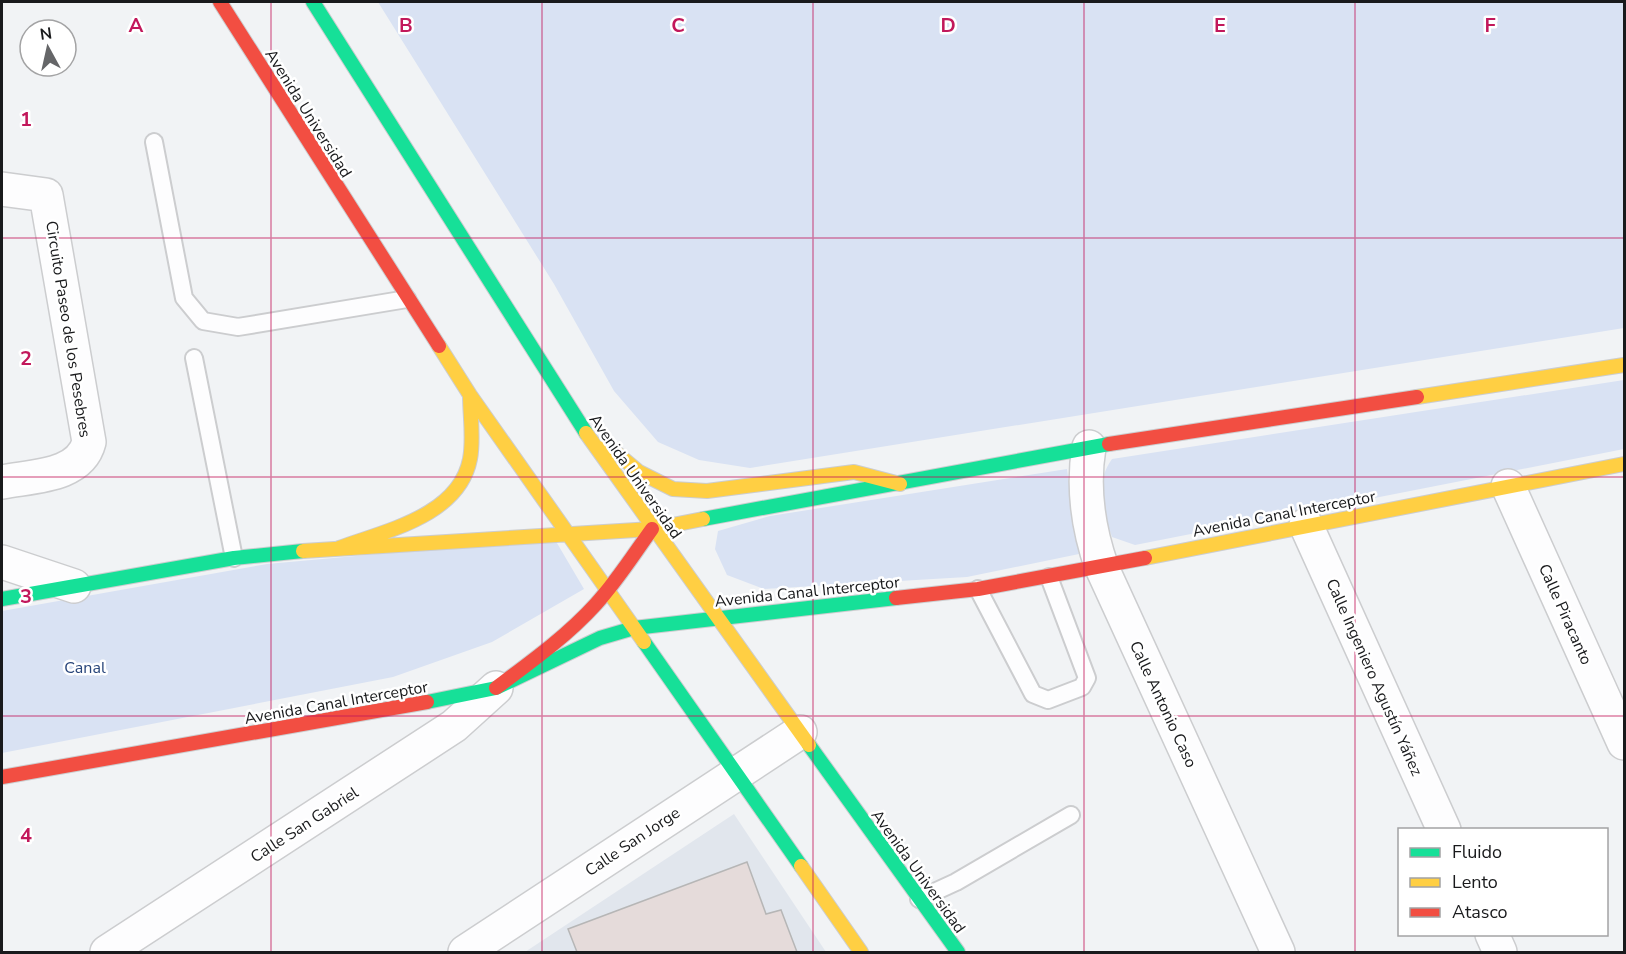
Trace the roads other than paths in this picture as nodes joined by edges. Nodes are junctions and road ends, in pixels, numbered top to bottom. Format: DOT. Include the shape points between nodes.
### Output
graph roads {
  1 [pos="220,2"];
  2 [pos="313,2"];
  3 [pos="154,142"];
  4 [pos="2,189"];
  5 [pos="407,299"];
  6 [pos="194,358"];
  7 [pos="1624,365"];
  8 [pos="470,395"];
  9 [pos="573,415"];
  10 [pos="1089,447"];
  11 [pos="1624,464"];
  12 [pos="2,482"];
  13 [pos="900,484"];
  14 [pos="1508,486"];
  15 [pos="1306,525"];
  16 [pos="652,529"];
  17 [pos="569,535"];
  18 [pos="339,548"];
  19 [pos="234,558"];
  20 [pos="2,562"];
  21 [pos="1102,568"];
  22 [pos="1049,577"];
  23 [pos="74,586"];
  24 [pos="978,589"];
  25 [pos="608,590"];
  26 [pos="2,599"];
  27 [pos="716,618"];
  28 [pos="634,628"];
  29 [pos="496,688"];
  30 [pos="800,732"];
  31 [pos="1624,743"];
  32 [pos="735,772"];
  33 [pos="2,777"];
  34 [pos="1071,814"];
  35 [pos="1443,828"];
  36 [pos="920,899"];
  37 [pos="1493,936"];
  38 [pos="107,952"];
  39 [pos="465,952"];
  40 [pos="861,952"];
  41 [pos="958,952"];
  42 [pos="1278,952"];
  43 [pos="1500,952"];
  1 -- 5 [label="main road, Avenida Universidad"];
  2 -- 9 [label="main road, Avenida Universidad"];
  3 -- 5 [label="lane" via="184,298 203,321 238,327"];
  4 -- 12 [label="street, Circuito Paseo de los Pesebres" via="46,195 89,441 87,452 78,463 65,470"];
  5 -- 8 [label="main road, Avenida Universidad"];
  6 -- 19 [label="lane"];
  7 -- 10 [label="main road"];
  8 -- 17 [label="main road, Avenida Universidad"];
  8 -- 18 [label="main road" via="471,461 458,492 432,511"];
  9 -- 13 [label="main road" via="639,472 673,489 707,491 854,472"];
  9 -- 16 [label="main road, Avenida Universidad"];
  10 -- 13 [label="main road"];
  10 -- 21 [label="street, Calle Antonio Caso" via="1084,477 1091,536"];
  11 -- 14 [label="main road, Avenida Canal Interceptor"];
  13 -- 16 [label="main road"];
  14 -- 15 [label="main road, Avenida Canal Interceptor"];
  14 -- 31 [label="street, Calle Piracanto"];
  15 -- 21 [label="main road, Avenida Canal Interceptor"];
  15 -- 35 [label="street, Calle Ingeniero Agustín Yáñez"];
  16 -- 17 [label="main road"];
  16 -- 25 [label="main road"];
  16 -- 27 [label="main road, Avenida Universidad"];
  17 -- 18 [label="main road"];
  17 -- 25 [label="main road, Avenida Universidad"];
  18 -- 19 [label="main road"];
  19 -- 23 [label="main road"];
  20 -- 23 [label="street"];
  21 -- 22 [label="main road, Avenida Canal Interceptor"];
  21 -- 42 [label="street, Calle Antonio Caso"];
  22 -- 24 [label="main road, Avenida Canal Interceptor"];
  22 -- 24 [label="lane" via="1087,678 1082,687 1048,699 1033,694"];
  23 -- 26 [label="main road"];
  24 -- 27 [label="main road, Avenida Canal Interceptor"];
  25 -- 28 [label="main road, Avenida Universidad"];
  25 -- 29 [label="main road" via="540,655"];
  27 -- 28 [label="main road, Avenida Canal Interceptor"];
  27 -- 30 [label="main road, Avenida Universidad"];
  28 -- 29 [label="main road, Avenida Canal Interceptor" via="600,638"];
  28 -- 32 [label="main road, Avenida Universidad"];
  29 -- 33 [label="main road, Avenida Canal Interceptor" via="361,716"];
  29 -- 38 [label="street, Calle San Gabriel" via="454,726"];
  30 -- 32 [label="street, Calle San Jorge"];
  30 -- 36 [label="main road, Avenida Universidad"];
  32 -- 39 [label="street, Calle San Jorge"];
  32 -- 40 [label="main road, Avenida Universidad"];
  34 -- 36 [label="lane"];
  36 -- 41 [label="main road, Avenida Universidad"];
  37 -- 43 [label="street"];
}
